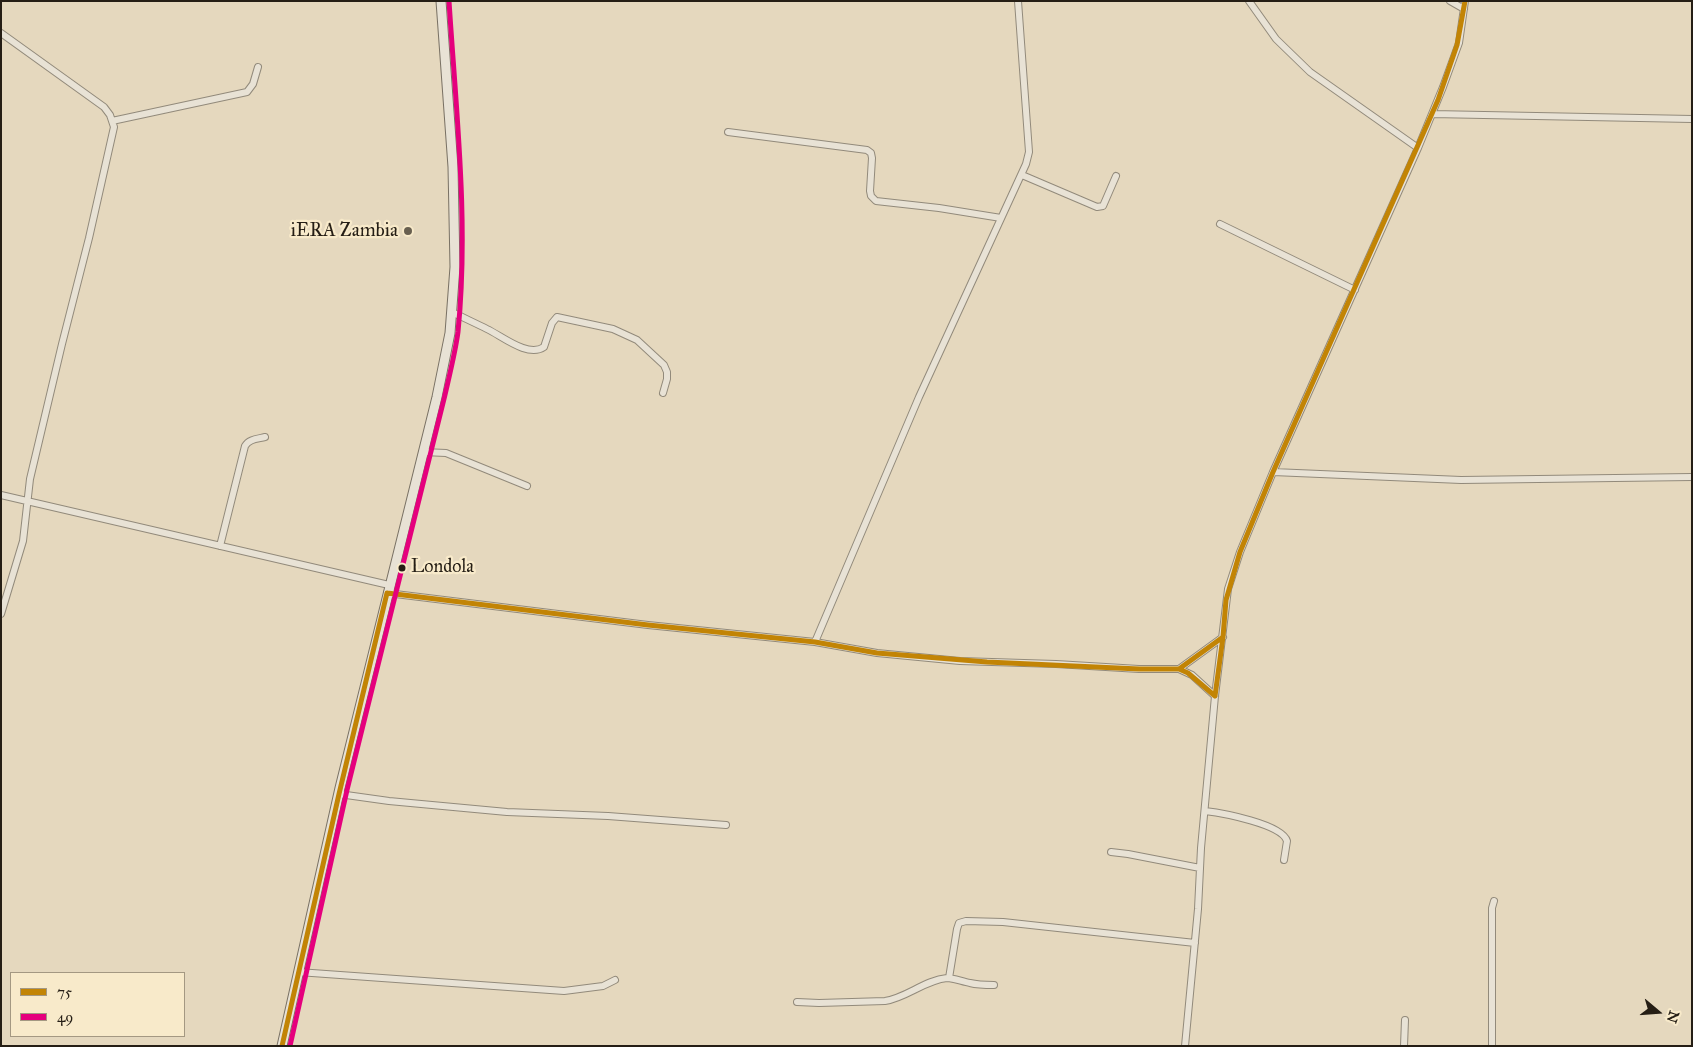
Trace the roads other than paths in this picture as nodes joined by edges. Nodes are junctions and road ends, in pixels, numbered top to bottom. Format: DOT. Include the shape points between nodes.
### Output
graph roads {
  1 [pos="441,1"];
  2 [pos="1018,1"];
  3 [pos="1249,1"];
  4 [pos="1450,1"];
  5 [pos="1465,1"];
  6 [pos="1464,9"];
  7 [pos="1,33"];
  8 [pos="258,67"];
  9 [pos="1432,114"];
  10 [pos="1692,119"];
  11 [pos="112,121"];
  12 [pos="728,132"];
  13 [pos="1418,148"];
  14 [pos="1022,175"];
  15 [pos="1116,176"];
  16 [pos="1001,218"];
  17 [pos="1220,224"];
  18 [pos="1355,290"];
  19 [pos="452,312"];
  20 [pos="663,393"];
  21 [pos="265,438"];
  22 [pos="423,452"];
  23 [pos="1273,472"];
  24 [pos="1692,477"];
  25 [pos="527,486"];
  26 [pos="1,495"];
  27 [pos="26,500"];
  28 [pos="220,546"];
  29 [pos="388,589"];
  30 [pos="1,614"];
  31 [pos="1223,637"];
  32 [pos="815,642"];
  33 [pos="1179,668"];
  34 [pos="1215,696"];
  35 [pos="339,794"];
  36 [pos="1205,811"];
  37 [pos="726,825"];
  38 [pos="1111,852"];
  39 [pos="1284,860"];
  40 [pos="1200,868"];
  41 [pos="1494,901"];
  42 [pos="1195,942"];
  43 [pos="298,972"];
  44 [pos="949,978"];
  45 [pos="615,980"];
  46 [pos="994,985"];
  47 [pos="797,1002"];
  48 [pos="1405,1020"];
  49 [pos="282,1046"];
  50 [pos="1185,1046"];
  51 [pos="1404,1046"];
  52 [pos="1492,1046"];
  1 -- 19 [label="main road" via="455,217 456,267"];
  2 -- 14 [label="street" via="1029,152"];
  3 -- 13 [label="street" via="1276,39 1310,72"];
  4 -- 6 [label="street"];
  5 -- 6 [label="street"];
  6 -- 9 [label="street" via="1453,63"];
  7 -- 11 [label="street" via="104,107"];
  8 -- 11 [label="street" via="247,92"];
  9 -- 10 [label="street"];
  9 -- 13 [label="street"];
  11 -- 27 [label="street" via="113,134"];
  12 -- 16 [label="street" via="867,150 872,158 870,191 876,201"];
  13 -- 18 [label="street"];
  14 -- 15 [label="street" via="1097,207 1103,206"];
  14 -- 16 [label="street"];
  16 -- 32 [label="street" via="919,397"];
  17 -- 18 [label="street"];
  18 -- 23 [label="street"];
  19 -- 20 [label="street" via="514,345 529,349 544,347 552,323 557,318 624,333 646,347 664,365 667,379"];
  19 -- 22 [label="main road" via="447,352"];
  21 -- 28 [label="street" via="251,440 245,446"];
  22 -- 25 [label="street" via="446,453"];
  22 -- 29 [label="main road"];
  23 -- 24 [label="street" via="1461,480"];
  23 -- 31 [label="street" via="1228,589"];
  26 -- 27 [label="street"];
  27 -- 28 [label="street"];
  27 -- 30 [label="street" via="23,541"];
  28 -- 29 [label="street"];
  29 -- 32 [label="street" via="648,625"];
  29 -- 35 [label="main road"];
  31 -- 33 [label="street"];
  31 -- 34 [label="street"];
  32 -- 33 [label="street" via="877,653 960,661"];
  33 -- 34 [label="street"];
  34 -- 36 [label="street"];
  35 -- 37 [label="street" via="507,812"];
  35 -- 43 [label="main road"];
  36 -- 39 [label="street" via="1258,824 1282,834 1287,841"];
  36 -- 40 [label="street"];
  38 -- 40 [label="street"];
  40 -- 42 [label="street"];
  41 -- 52 [label="street"];
  42 -- 44 [label="street" via="966,921 959,923 957,929"];
  42 -- 50 [label="street"];
  43 -- 45 [label="street" via="564,991 603,986"];
  43 -- 49 [label="main road"];
  44 -- 46 [label="street"];
  44 -- 47 [label="street" via="908,991 893,1000"];
  48 -- 51 [label="street"];
}
